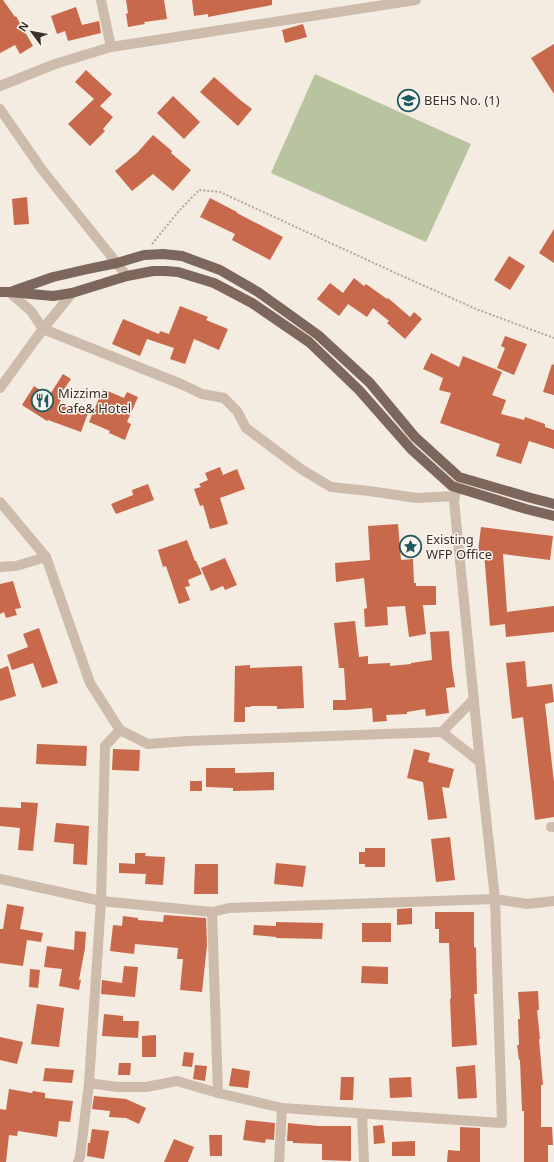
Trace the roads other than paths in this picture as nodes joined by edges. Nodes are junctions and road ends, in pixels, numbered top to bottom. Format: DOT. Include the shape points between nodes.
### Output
graph roads {
  1 [pos="101,0"];
  2 [pos="416,0"];
  3 [pos="111,47"];
  4 [pos="0,86"];
  5 [pos="0,109"];
  6 [pos="117,263"];
  7 [pos="128,276"];
  8 [pos="4,292"];
  9 [pos="72,293"];
  10 [pos="43,329"];
  11 [pos="0,388"];
  12 [pos="459,477"];
  13 [pos="456,492"];
  14 [pos="0,502"];
  15 [pos="554,504"];
  16 [pos="554,516"];
  17 [pos="46,557"];
  18 [pos="0,567"];
  19 [pos="474,700"];
  20 [pos="120,730"];
  21 [pos="442,732"];
  22 [pos="480,762"];
  23 [pos="0,879"];
  24 [pos="495,899"];
  25 [pos="101,901"];
  26 [pos="554,901"];
  27 [pos="212,912"];
  28 [pos="89,1083"];
  29 [pos="218,1093"];
  30 [pos="282,1108"];
  31 [pos="362,1114"];
  32 [pos="78,1162"];
  33 [pos="278,1162"];
  34 [pos="364,1162"];
  1 -- 3 [label="street"];
  2 -- 3 [label="street"];
  3 -- 4 [label="street" via="54,64"];
  5 -- 6 [label="street" via="43,171"];
  6 -- 7 [label="street"];
  6 -- 8 [label="main road" via="88,268"];
  6 -- 12 [label="main road" via="144,254 182,256 220,270 258,292 318,334 370,383 415,437"];
  7 -- 9 [label="main road"];
  7 -- 13 [label="main road" via="153,271 178,272 214,283 252,303 309,342 359,390 411,449"];
  8 -- 9 [label="main road" via="53,296"];
  8 -- 10 [label="street" via="31,311"];
  9 -- 10 [label="street"];
  10 -- 11 [label="street"];
  10 -- 13 [label="street" via="202,394 224,398 237,410 246,428 331,488 417,498"];
  12 -- 13 [label="street"];
  12 -- 15 [label="main road"];
  13 -- 16 [label="main road"];
  13 -- 19 [label="street" via="454,501"];
  14 -- 17 [label="street"];
  17 -- 18 [label="street" via="16,566"];
  17 -- 20 [label="street" via="90,682"];
  19 -- 21 [label="street"];
  19 -- 22 [label="street"];
  20 -- 21 [label="street" via="148,744"];
  20 -- 25 [label="street" via="104,746"];
  21 -- 22 [label="street"];
  22 -- 24 [label="street"];
  23 -- 25 [label="street"];
  24 -- 26 [label="street" via="528,904"];
  24 -- 27 [label="street" via="229,908"];
  24 -- 31 [label="street" via="502,1123"];
  25 -- 27 [label="street"];
  25 -- 28 [label="street"];
  27 -- 29 [label="street"];
  28 -- 29 [label="street" via="117,1087 146,1087 177,1081"];
  28 -- 32 [label="street"];
  29 -- 30 [label="street"];
  30 -- 31 [label="street"];
  30 -- 33 [label="street"];
  31 -- 34 [label="street"];
}
